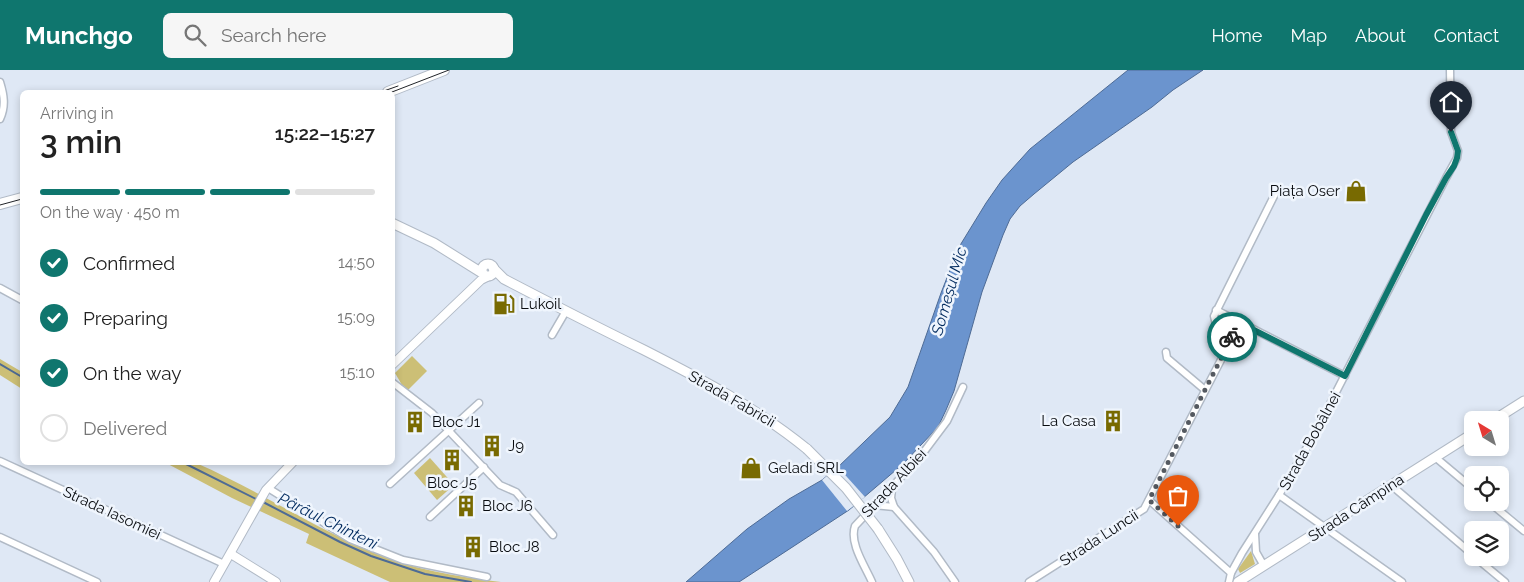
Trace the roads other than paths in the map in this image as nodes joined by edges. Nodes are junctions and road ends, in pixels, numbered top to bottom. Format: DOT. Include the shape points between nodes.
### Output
graph roads {
  1 [pos="444,70"];
  2 [pos="1450,70"];
  3 [pos="0,82"];
  4 [pos="393,90"];
  5 [pos="0,119"];
  6 [pos="1277,190"];
  7 [pos="20,199"];
  8 [pos="0,204"];
  9 [pos="395,224"];
  10 [pos="486,273"];
  11 [pos="0,288"];
  12 [pos="20,299"];
  13 [pos="1216,310"];
  14 [pos="566,311"];
  15 [pos="1238,322"];
  16 [pos="552,335"];
  17 [pos="1166,352"];
  18 [pos="1223,356"];
  19 [pos="395,362"];
  20 [pos="1345,376"];
  21 [pos="395,384"];
  22 [pos="964,387"];
  23 [pos="1205,390"];
  24 [pos="1524,401"];
  25 [pos="479,403"];
  26 [pos="1508,411"];
  27 [pos="449,430"];
  28 [pos="1464,439"];
  29 [pos="1435,457"];
  30 [pos="0,461"];
  31 [pos="290,465"];
  32 [pos="484,467"];
  33 [pos="1464,481"];
  34 [pos="390,484"];
  35 [pos="1390,485"];
  36 [pos="892,489"];
  37 [pos="266,491"];
  38 [pos="1279,495"];
  39 [pos="1149,500"];
  40 [pos="874,505"];
  41 [pos="894,507"];
  42 [pos="1501,511"];
  43 [pos="430,517"];
  44 [pos="1325,528"];
  45 [pos="1524,531"];
  46 [pos="1255,534"];
  47 [pos="553,535"];
  48 [pos="0,537"];
  49 [pos="1464,547"];
  50 [pos="231,554"];
  51 [pos="224,564"];
  52 [pos="1264,566"];
  53 [pos="1486,566"];
  54 [pos="1231,573"];
  55 [pos="487,577"];
  56 [pos="1240,581"];
  57 [pos="97,582"];
  58 [pos="214,582"];
  59 [pos="276,582"];
  60 [pos="872,582"];
  61 [pos="909,582"];
  62 [pos="955,582"];
  63 [pos="1029,582"];
  64 [pos="1228,582"];
  65 [pos="1402,582"];
  66 [pos="1505,582"];
  1 -- 4 [label="main road"];
  2 -- 20 [label="street, Strada Bobâlnei" via="1451,132 1458,151 1457,158"];
  3 -- 5 [label="street" via="4,95"];
  6 -- 13 [label="street"];
  7 -- 8 [label="main road"];
  9 -- 10 [label="main road, Strada Fabricii"];
  10 -- 14 [label="main road, Strada Fabricii"];
  10 -- 19 [label="street"];
  11 -- 12 [label="street"];
  13 -- 15 [label="street"];
  13 -- 18 [label="street" via="1214,321"];
  14 -- 16 [label="street"];
  14 -- 61 [label="main road, Strada Fabricii, bridge" via="735,398 783,429 828,469 863,508"];
  15 -- 18 [label="street, Strada Luncii"];
  15 -- 20 [label="street"];
  17 -- 23 [label="street" via="1167,358"];
  18 -- 23 [label="street, Strada Luncii"];
  20 -- 38 [label="street, Strada Bobâlnei"];
  21 -- 27 [label="street"];
  22 -- 36 [label="street, Strada Albiei" via="940,431"];
  23 -- 39 [label="street, Strada Luncii"];
  24 -- 26 [label="main road"];
  25 -- 27 [label="street"];
  27 -- 32 [label="street"];
  27 -- 34 [label="street"];
  28 -- 29 [label="main road, Strada Câmpina"];
  29 -- 33 [label="street"];
  29 -- 35 [label="main road, Strada Câmpina"];
  30 -- 51 [label="street, Strada Iasomiei"];
  31 -- 37 [label="street"];
  32 -- 43 [label="street"];
  32 -- 47 [label="street" via="500,485 516,492"];
  35 -- 44 [label="main road, Strada Câmpina"];
  35 -- 49 [label="street"];
  36 -- 40 [label="street, Strada Albiei"];
  36 -- 41 [label="street"];
  37 -- 50 [label="street"];
  37 -- 55 [label="street" via="350,539 403,560"];
  38 -- 44 [label="street"];
  38 -- 46 [label="street, Strada Bobâlnei"];
  39 -- 54 [label="street"];
  39 -- 63 [label="street, Strada Luncii" via="1140,512"];
  40 -- 41 [label="street"];
  40 -- 60 [label="street, Strada Albiei" via="855,526 853,536"];
  41 -- 62 [label="street" via="934,552"];
  42 -- 45 [label="street"];
  44 -- 52 [label="main road, Strada Câmpina"];
  44 -- 65 [label="street"];
  46 -- 52 [label="street" via="1256,552"];
  46 -- 54 [label="street, Strada Bobâlnei"];
  48 -- 57 [label="street"];
  50 -- 51 [label="street"];
  50 -- 59 [label="street"];
  51 -- 58 [label="street"];
  52 -- 56 [label="main road, Strada Câmpina"];
  53 -- 66 [label="street"];
  54 -- 64 [label="street, Strada Bobâlnei"];
}
